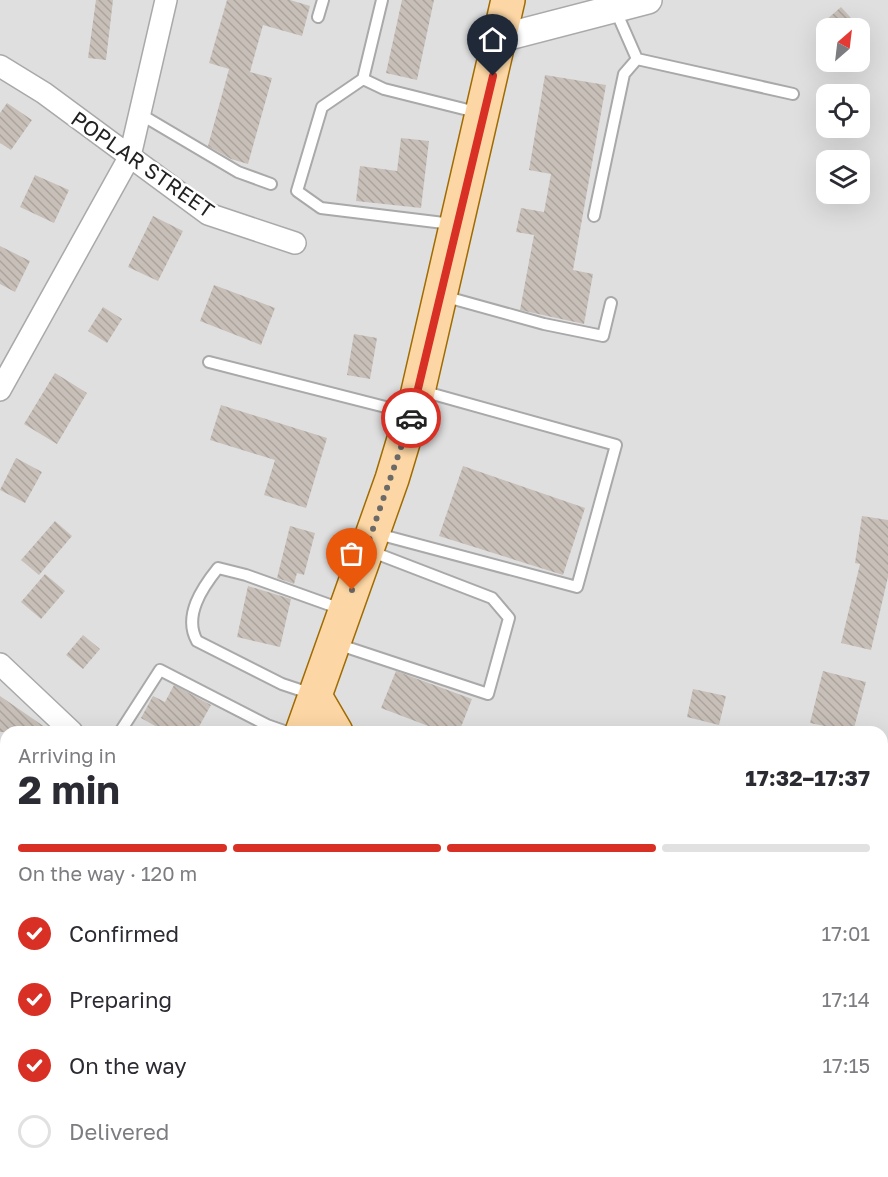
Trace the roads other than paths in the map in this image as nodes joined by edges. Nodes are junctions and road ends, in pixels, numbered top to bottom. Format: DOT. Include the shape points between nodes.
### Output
graph roads {
  1 [pos="166,0"];
  2 [pos="323,0"];
  3 [pos="382,0"];
  4 [pos="508,0"];
  5 [pos="648,0"];
  6 [pos="615,9"];
  7 [pos="318,17"];
  8 [pos="501,38"];
  9 [pos="637,59"];
  10 [pos="0,66"];
  11 [pos="363,79"];
  12 [pos="793,93"];
  13 [pos="140,114"];
  14 [pos="484,114"];
  15 [pos="130,156"];
  16 [pos="271,184"];
  17 [pos="594,216"];
  18 [pos="458,225"];
  19 [pos="295,243"];
  20 [pos="440,295"];
  21 [pos="611,303"];
  22 [pos="209,362"];
  23 [pos="0,390"];
  24 [pos="415,402"];
  25 [pos="370,541"];
  26 [pos="345,611"];
  27 [pos="333,643"];
  28 [pos="0,664"];
  29 [pos="315,696"];
  30 [pos="66,726"];
  31 [pos="124,726"];
  32 [pos="270,726"];
  33 [pos="304,726"];
  34 [pos="332,726"];
  1 -- 13 [label="street"];
  2 -- 7 [label="lane"];
  3 -- 11 [label="lane"];
  4 -- 8 [label="main road"];
  5 -- 6 [label="street"];
  6 -- 8 [label="street"];
  6 -- 9 [label="lane"];
  8 -- 14 [label="main road"];
  9 -- 12 [label="lane"];
  9 -- 17 [label="lane" via="624,74"];
  10 -- 15 [label="street, POPLAR STREET"];
  11 -- 14 [label="lane" via="384,89"];
  11 -- 18 [label="lane" via="322,107 297,191 321,208"];
  13 -- 15 [label="street"];
  13 -- 16 [label="lane" via="238,172"];
  14 -- 18 [label="main road"];
  15 -- 19 [label="street, POPLAR STREET" via="208,214"];
  15 -- 23 [label="street"];
  18 -- 20 [label="main road"];
  20 -- 21 [label="lane" via="603,336"];
  20 -- 24 [label="main road"];
  22 -- 24 [label="lane"];
  24 -- 25 [label="main road"];
  24 -- 25 [label="lane" via="616,445 577,587"];
  25 -- 26 [label="main road"];
  25 -- 27 [label="lane" via="492,598 509,618 488,694"];
  26 -- 27 [label="main road"];
  26 -- 29 [label="lane" via="218,568 191,615 197,641 282,684"];
  27 -- 29 [label="main road"];
  28 -- 30 [label="street"];
  29 -- 33 [label="main road"];
  29 -- 34 [label="main road"];
  31 -- 32 [label="lane" via="160,670"];
}
